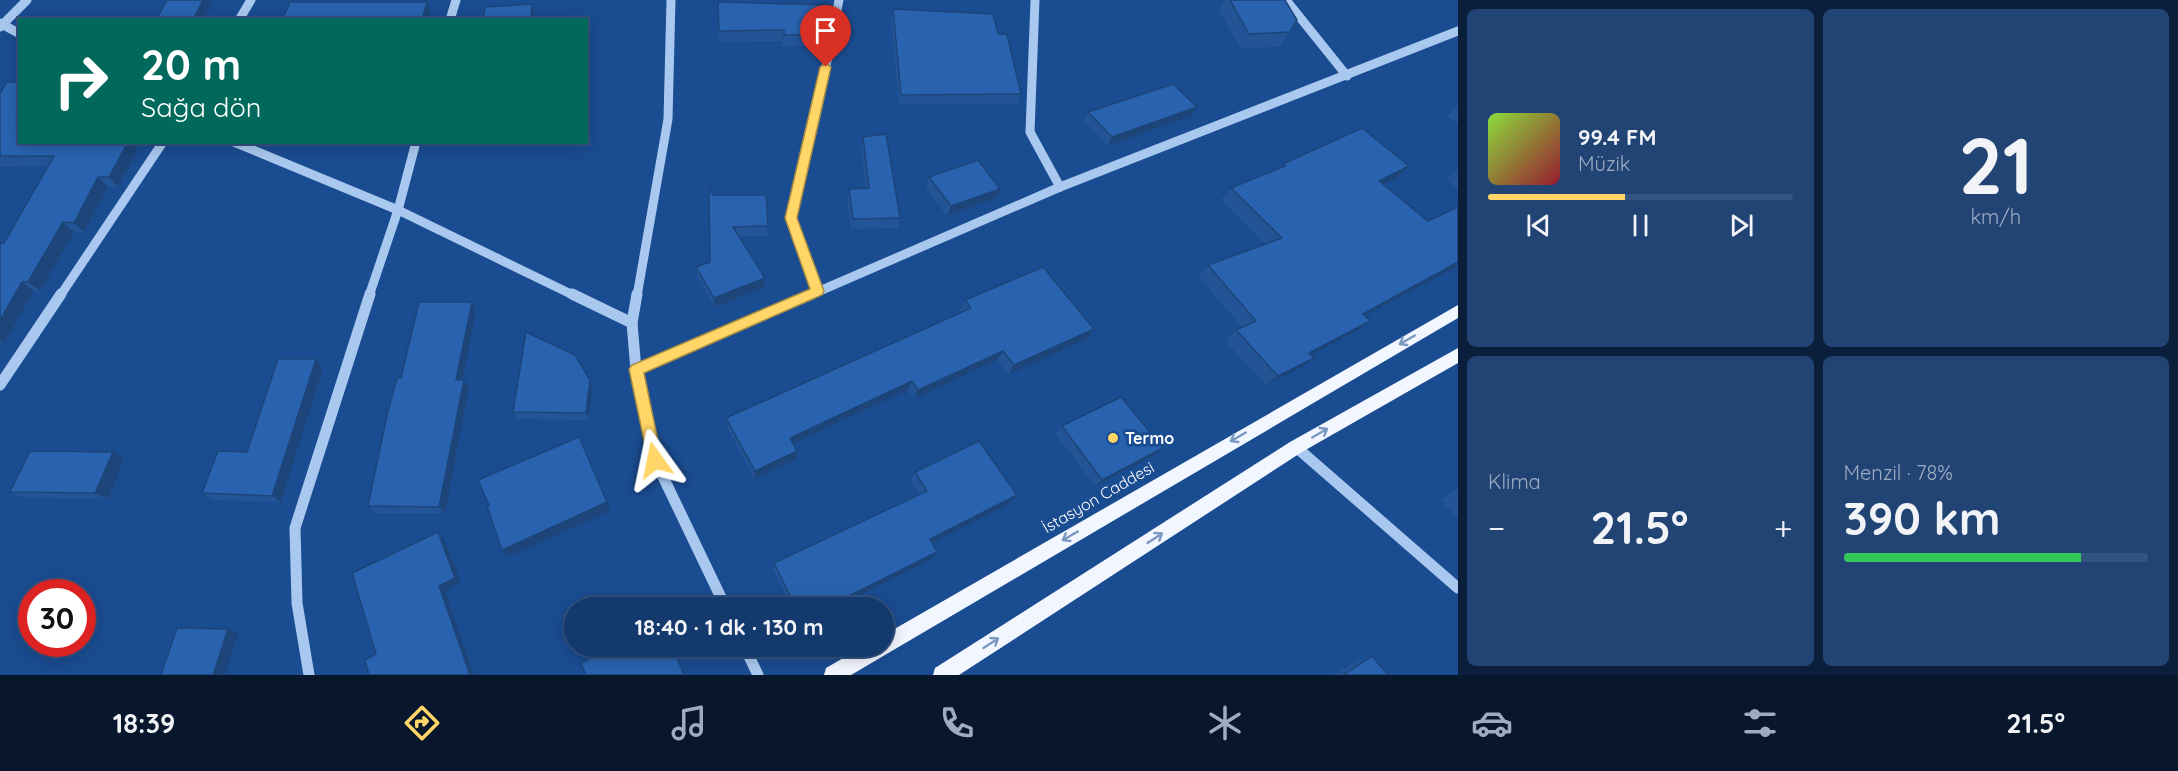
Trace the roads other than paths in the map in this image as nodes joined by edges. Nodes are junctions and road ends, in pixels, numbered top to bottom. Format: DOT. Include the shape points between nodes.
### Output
graph roads {
  1 [pos="27,0"];
  2 [pos="251,0"];
  3 [pos="456,0"];
  4 [pos="671,0"];
  5 [pos="839,0"];
  6 [pos="1035,0"];
  7 [pos="1286,0"];
  8 [pos="240,18"];
  9 [pos="451,18"];
  10 [pos="1,25"];
  11 [pos="1458,31"];
  12 [pos="18,33"];
  13 [pos="1347,76"];
  14 [pos="162,144"];
  15 [pos="239,144"];
  16 [pos="415,144"];
  17 [pos="1060,187"];
  18 [pos="398,210"];
  19 [pos="817,291"];
  20 [pos="1458,311"];
  21 [pos="632,322"];
  22 [pos="1458,355"];
  23 [pos="636,369"];
  24 [pos="0,385"];
  25 [pos="1296,447"];
  26 [pos="1458,588"];
  27 [pos="721,597"];
  28 [pos="894,640"];
  29 [pos="749,657"];
  30 [pos="864,657"];
  31 [pos="309,675"];
  32 [pos="758,675"];
  33 [pos="833,675"];
  34 [pos="942,675"];
  1 -- 10 [label="street"];
  2 -- 8 [label="street"];
  3 -- 9 [label="street"];
  4 -- 21 [label="street" via="668,119"];
  5 -- 19 [label="street" via="791,218"];
  6 -- 17 [label="street" via="1030,132"];
  7 -- 13 [label="street"];
  10 -- 12 [label="street"];
  11 -- 13 [label="street"];
  13 -- 17 [label="street"];
  14 -- 24 [label="street"];
  15 -- 18 [label="street"];
  16 -- 18 [label="street"];
  17 -- 19 [label="street"];
  18 -- 21 [label="street"];
  18 -- 31 [label="street" via="295,528 297,603"];
  19 -- 23 [label="street"];
  20 -- 28 [label="main road, İstasyon Caddesi, one-way"];
  21 -- 23 [label="street"];
  25 -- 22 [label="main road, one-way"];
  23 -- 27 [label="street" via="655,460"];
  25 -- 26 [label="street"];
  34 -- 25 [label="main road, one-way"];
  29 -- 32 [label="street"];
  30 -- 33 [label="main road, İstasyon Caddesi"];
}
